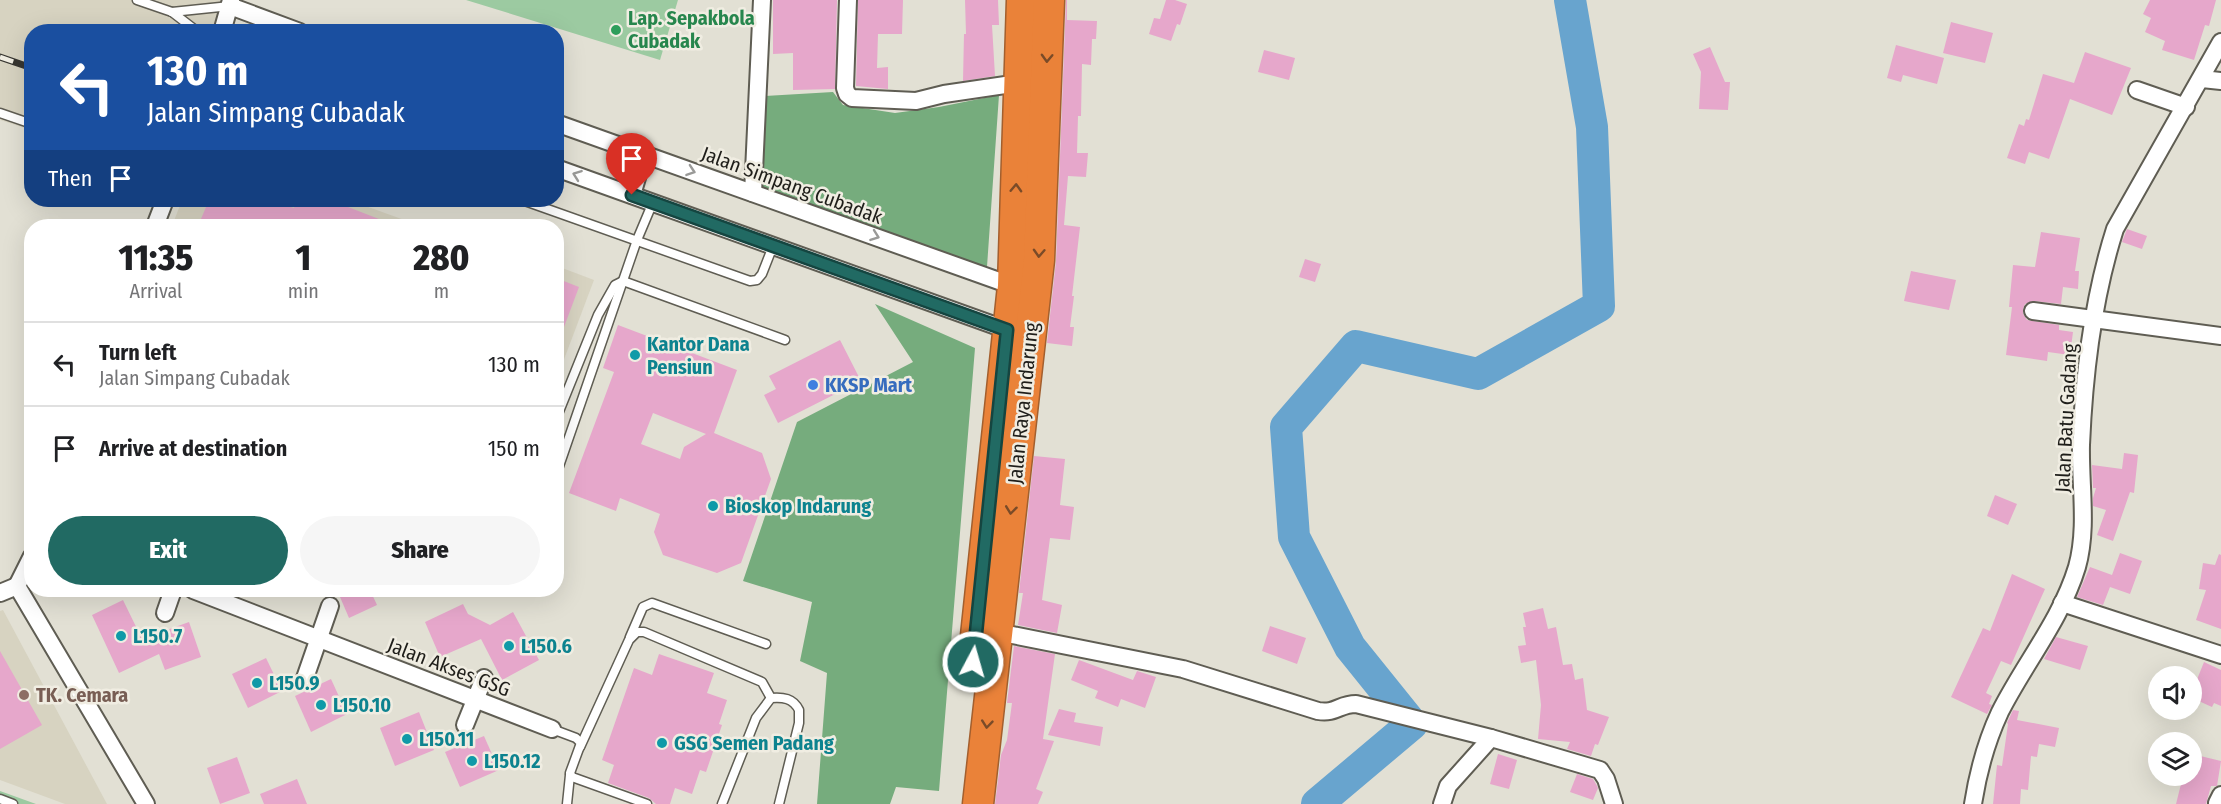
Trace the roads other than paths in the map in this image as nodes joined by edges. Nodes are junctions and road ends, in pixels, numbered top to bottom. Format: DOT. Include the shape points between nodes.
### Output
graph roads {
  1 [pos="137,0"];
  2 [pos="762,0"];
  3 [pos="848,0"];
  4 [pos="1022,0"];
  5 [pos="1049,0"];
  6 [pos="230,3"];
  7 [pos="172,12"];
  8 [pos="188,24"];
  9 [pos="224,24"];
  10 [pos="281,24"];
  11 [pos="2221,42"];
  12 [pos="2202,79"];
  13 [pos="2221,81"];
  14 [pos="1004,85"];
  15 [pos="2137,90"];
  16 [pos="2186,107"];
  17 [pos="0,113"];
  18 [pos="24,121"];
  19 [pos="564,126"];
  20 [pos="644,154"];
  21 [pos="564,171"];
  22 [pos="753,193"];
  23 [pos="632,195"];
  24 [pos="653,202"];
  25 [pos="542,207"];
  26 [pos="638,240"];
  27 [pos="773,246"];
  28 [pos="623,281"];
  29 [pos="1024,295"];
  30 [pos="2033,311"];
  31 [pos="2093,319"];
  32 [pos="1019,335"];
  33 [pos="2221,336"];
  34 [pos="785,340"];
  35 [pos="564,399"];
  36 [pos="564,452"];
  37 [pos="24,571"];
  38 [pos="16,586"];
  39 [pos="0,593"];
  40 [pos="170,597"];
  41 [pos="211,597"];
  42 [pos="2062,603"];
  43 [pos="330,606"];
  44 [pos="165,613"];
  45 [pos="997,632"];
  46 [pos="317,639"];
  47 [pos="629,640"];
  48 [pos="766,644"];
  49 [pos="2221,655"];
  50 [pos="305,678"];
  51 [pos="484,678"];
  52 [pos="771,698"];
  53 [pos="475,699"];
  54 [pos="465,725"];
  55 [pos="552,729"];
  56 [pos="1491,738"];
  57 [pos="580,747"];
  58 [pos="570,775"];
  59 [pos="2221,795"];
  60 [pos="0,799"];
  61 [pos="2217,803"];
  62 [pos="13,804"];
  63 [pos="146,804"];
  64 [pos="567,804"];
  65 [pos="647,804"];
  66 [pos="722,804"];
  67 [pos="779,804"];
  68 [pos="958,804"];
  69 [pos="978,804"];
  70 [pos="1442,804"];
  71 [pos="1614,804"];
  72 [pos="1973,804"];
  1 -- 7 [label="lane"];
  2 -- 22 [label="street"];
  3 -- 14 [label="street" via="847,94 859,100 916,101"];
  4 -- 14 [label="highway, Jalan Raya Indarung"];
  5 -- 29 [label="highway, Jalan Raya Indarung, one-way" via="1039,260"];
  6 -- 7 [label="lane"];
  6 -- 9 [label="street"];
  6 -- 10 [label="street"];
  7 -- 8 [label="lane"];
  11 -- 12 [label="street, Jalan Batu Gadang"];
  12 -- 13 [label="street"];
  12 -- 16 [label="street, Jalan Batu Gadang"];
  29 -- 14 [label="highway, Jalan Raya Indarung, one-way"];
  15 -- 16 [label="street"];
  16 -- 31 [label="street, Jalan Batu Gadang" via="2115,229"];
  17 -- 18 [label="lane"];
  19 -- 20 [label="street, Jalan Simpang Cubadak"];
  20 -- 22 [label="street, Jalan Simpang Cubadak, one-way"];
  20 -- 23 [label="street"];
  23 -- 21 [label="street, one-way"];
  22 -- 29 [label="street, Jalan Simpang Cubadak, one-way"];
  23 -- 24 [label="street"];
  24 -- 26 [label="lane"];
  24 -- 27 [label="street"];
  25 -- 26 [label="lane"];
  26 -- 27 [label="lane" via="750,281 762,274"];
  26 -- 28 [label="lane"];
  27 -- 32 [label="street"];
  28 -- 34 [label="lane"];
  28 -- 35 [label="lane" via="615,285 598,315"];
  28 -- 36 [label="lane"];
  29 -- 32 [label="highway, Jalan Raya Indarung"];
  30 -- 31 [label="street"];
  31 -- 33 [label="street"];
  31 -- 42 [label="street, Jalan Batu Gadang" via="2083,417 2080,554"];
  32 -- 45 [label="highway, Jalan Raya Indarung, one-way"];
  32 -- 68 [label="highway, Jalan Raya Indarung"];
  37 -- 38 [label="street"];
  38 -- 39 [label="street"];
  38 -- 63 [label="street"];
  40 -- 44 [label="street"];
  41 -- 46 [label="street, Jalan Akses GSG"];
  42 -- 49 [label="street"];
  42 -- 72 [label="street, Jalan Batu Gadang" via="1997,718 1982,760"];
  43 -- 46 [label="street"];
  45 -- 56 [label="street" via="1183,669 1318,711 1356,704"];
  45 -- 69 [label="highway, Jalan Raya Indarung, one-way"];
  46 -- 50 [label="street"];
  46 -- 53 [label="street, Jalan Akses GSG"];
  47 -- 48 [label="lane" via="643,607 652,603"];
  47 -- 52 [label="lane" via="644,632 762,682"];
  47 -- 57 [label="lane"];
  51 -- 53 [label="street"];
  52 -- 66 [label="lane" via="756,717"];
  52 -- 67 [label="lane" via="791,700 799,710"];
  53 -- 54 [label="street"];
  53 -- 55 [label="street, Jalan Akses GSG"];
  55 -- 57 [label="lane, Jalan Akses GSG" via="579,740"];
  56 -- 70 [label="street" via="1448,786"];
  56 -- 71 [label="street" via="1600,770"];
  57 -- 58 [label="lane"];
  58 -- 64 [label="lane"];
  58 -- 65 [label="lane"];
  59 -- 61 [label="street"];
  60 -- 62 [label="lane"];
}
